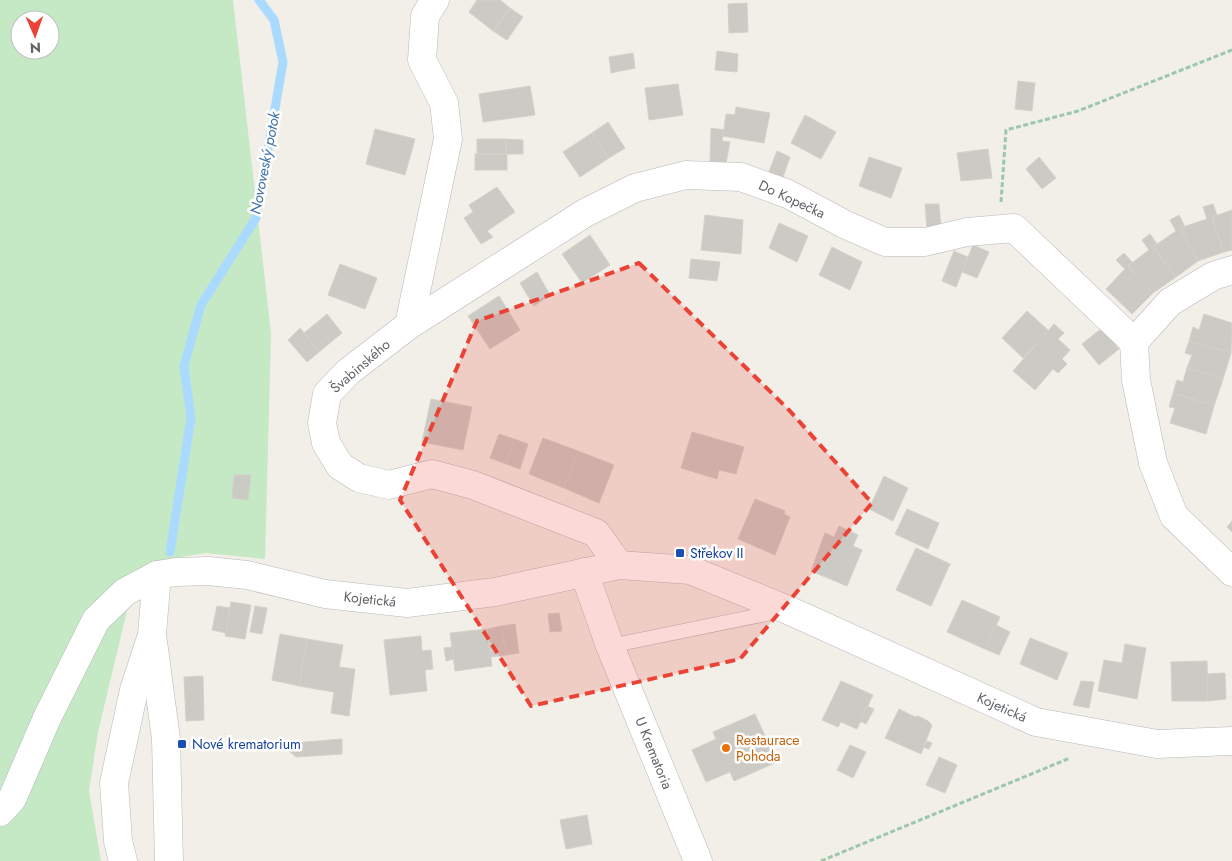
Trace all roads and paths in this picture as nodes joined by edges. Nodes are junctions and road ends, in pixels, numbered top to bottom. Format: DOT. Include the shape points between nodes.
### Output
graph roads {
  1 [pos="434,0"];
  2 [pos="1232,50"];
  3 [pos="999,230"];
  4 [pos="1232,270"];
  5 [pos="409,325"];
  6 [pos="1134,342"];
  7 [pos="619,565"];
  8 [pos="584,572"];
  9 [pos="1232,572"];
  10 [pos="157,575"];
  11 [pos="788,610"];
  12 [pos="152,634"];
  13 [pos="610,646"];
  14 [pos="1232,741"];
  15 [pos="1074,756"];
  16 [pos="0,812"];
  17 [pos="123,861"];
  18 [pos="169,861"];
  19 [pos="698,861"];
  20 [pos="821,861"];
  1 -- 5 [label="street" via="424,16 422,60 444,103 448,139"];
  2 -- 3 [label="path" via="1078,111 1006,130"];
  3 -- 5 [label="street, Do Kopečka" via="967,232 925,242 885,242 788,194 741,177 686,174 635,188 585,213"];
  3 -- 6 [label="street, Do Kopečka" via="1014,228"];
  4 -- 6 [label="street" via="1212,276 1170,302"];
  5 -- 7 [label="street, Švabinského" via="348,372 327,394 322,423 326,443 340,466 359,478 389,485 432,474 473,485 596,533"];
  6 -- 9 [label="street" via="1136,380 1153,463 1174,516"];
  7 -- 8 [label="street, Kojetická"];
  7 -- 11 [label="street, Kojetická" via="690,570"];
  8 -- 10 [label="street, Kojetická" via="495,592 407,603 325,594 247,575 208,571"];
  8 -- 13 [label="street"];
  10 -- 12 [label="street"];
  10 -- 16 [label="street, Kojetická" via="125,592 96,620 47,718 12,799"];
  11 -- 13 [label="lane"];
  11 -- 14 [label="street, Kojetická" via="1036,722 1157,744"];
  12 -- 17 [label="street" via="134,690 114,782 118,841"];
  12 -- 18 [label="street" via="166,740"];
  13 -- 19 [label="street, U Krematoria"];
  15 -- 20 [label="path"];
}
